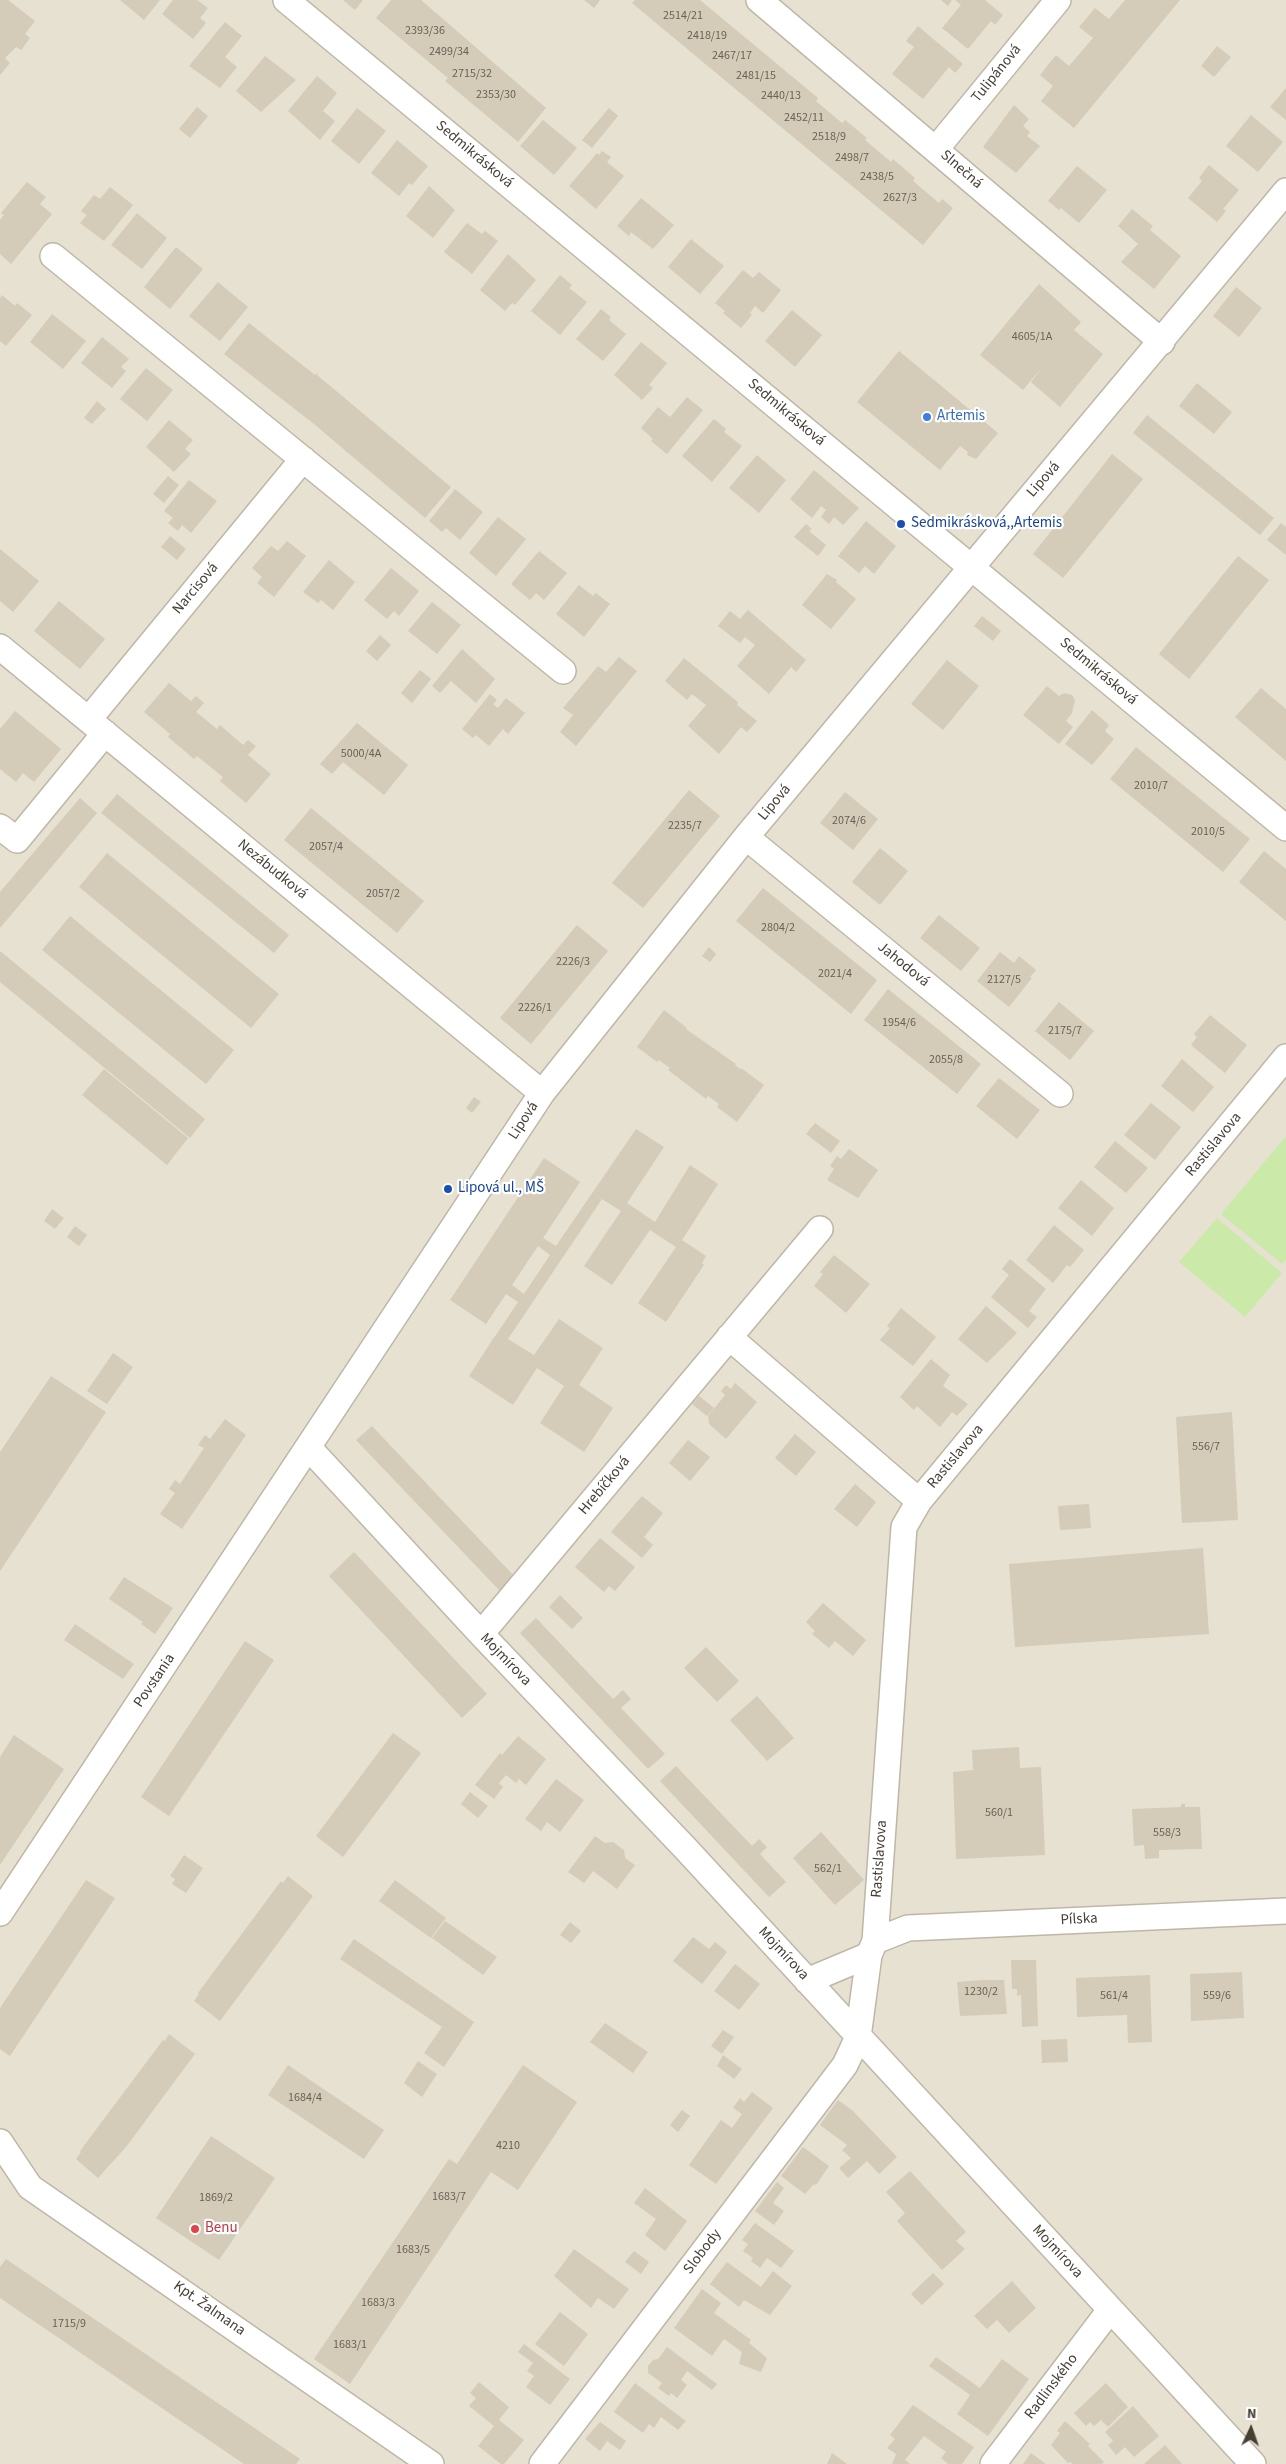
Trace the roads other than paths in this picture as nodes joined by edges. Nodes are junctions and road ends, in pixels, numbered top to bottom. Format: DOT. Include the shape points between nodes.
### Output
graph roads {
  1 [pos="286,0"];
  2 [pos="759,0"];
  3 [pos="1058,0"];
  4 [pos="936,149"];
  5 [pos="1286,192"];
  6 [pos="53,256"];
  7 [pos="1162,342"];
  8 [pos="303,460"];
  9 [pos="971,566"];
  10 [pos="0,647"];
  11 [pos="563,671"];
  12 [pos="97,726"];
  13 [pos="0,827"];
  14 [pos="1286,828"];
  15 [pos="746,837"];
  16 [pos="1286,1058"];
  17 [pos="542,1093"];
  18 [pos="1060,1094"];
  19 [pos="820,1230"];
  20 [pos="729,1338"];
  21 [pos="309,1448"];
  22 [pos="919,1501"];
  23 [pos="481,1634"];
  24 [pos="1286,1912"];
  25 [pos="0,1913"];
  26 [pos="872,1948"];
  27 [pos="808,1981"];
  28 [pos="858,2037"];
  29 [pos="0,2142"];
  30 [pos="1110,2310"];
  31 [pos="431,2464"];
  32 [pos="542,2464"];
  33 [pos="993,2464"];
  34 [pos="1252,2464"];
  1 -- 9 [label="street, Sedmikrásková"];
  2 -- 4 [label="street, Slnečná"];
  3 -- 4 [label="street, Tulipánová"];
  4 -- 7 [label="street, Slnečná"];
  5 -- 7 [label="street, Lipová"];
  6 -- 8 [label="street"];
  7 -- 9 [label="street, Lipová"];
  8 -- 11 [label="street"];
  8 -- 12 [label="street, Narcisová"];
  9 -- 14 [label="street, Sedmikrásková"];
  9 -- 15 [label="street, Lipová"];
  10 -- 12 [label="street, Nezábudková"];
  12 -- 13 [label="street, Narcisová" via="17,840"];
  12 -- 17 [label="street, Nezábudková"];
  15 -- 17 [label="street, Lipová"];
  15 -- 18 [label="street, Jahodová"];
  16 -- 22 [label="street, Rastislavova"];
  17 -- 21 [label="street, Lipová"];
  19 -- 20 [label="street, Hrebíčková"];
  20 -- 22 [label="street"];
  20 -- 23 [label="street, Hrebíčková"];
  21 -- 23 [label="street, Mojmírova"];
  21 -- 25 [label="street, Povstania"];
  22 -- 26 [label="street, Rastislavova" via="904,1527"];
  23 -- 27 [label="street, Mojmírova"];
  24 -- 26 [label="street, Pílska" via="908,1928"];
  26 -- 27 [label="street"];
  26 -- 28 [label="street, Rastislavova"];
  27 -- 28 [label="street, Mojmírova"];
  28 -- 30 [label="street, Mojmírova"];
  28 -- 32 [label="street, Slobody" via="845,2066"];
  29 -- 31 [label="street, Kpt. Žalmana" via="30,2187"];
  30 -- 33 [label="street, Radlinského"];
  30 -- 34 [label="street, Mojmírova"];
}
